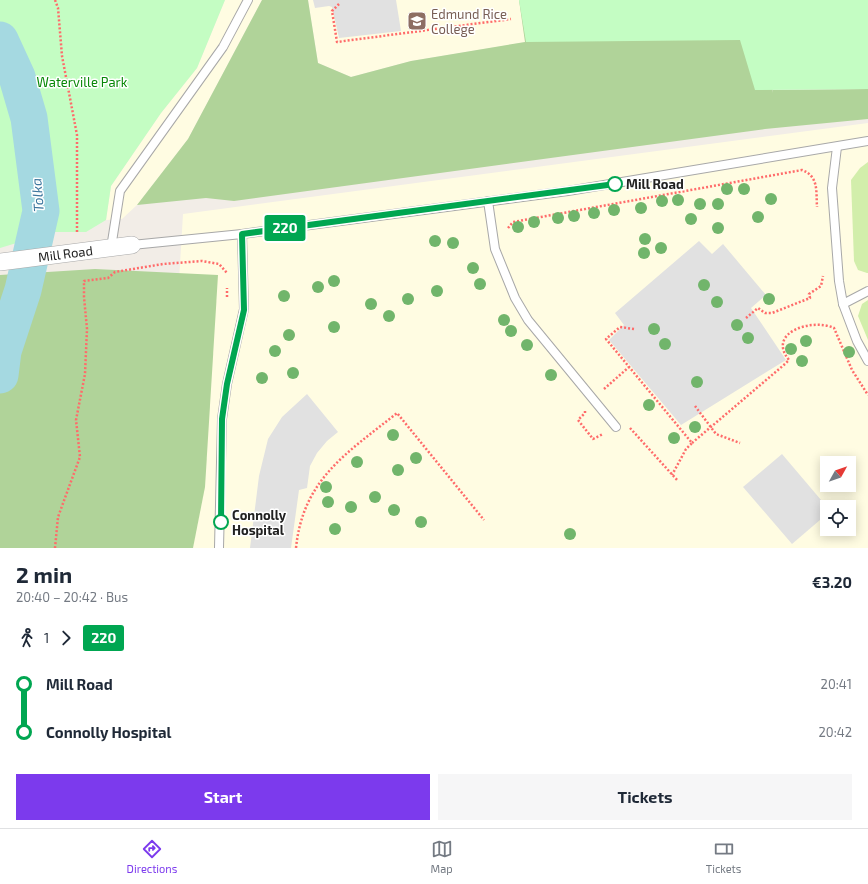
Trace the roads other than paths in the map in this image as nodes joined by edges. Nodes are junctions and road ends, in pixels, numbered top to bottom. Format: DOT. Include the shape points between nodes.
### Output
graph roads {
  1 [pos="248,0"];
  2 [pos="868,141"];
  3 [pos="837,147"];
  4 [pos="488,201"];
  5 [pos="242,234"];
  6 [pos="132,245"];
  7 [pos="111,248"];
  8 [pos="0,262"];
  9 [pos="868,291"];
  10 [pos="843,304"];
  11 [pos="868,361"];
  12 [pos="616,427"];
  13 [pos="219,548"];
  1 -- 7 [label="lane" via="223,47 120,191"];
  2 -- 3 [label="lane"];
  3 -- 4 [label="lane" via="568,192"];
  3 -- 10 [label="lane" via="832,188"];
  4 -- 5 [label="lane"];
  4 -- 12 [label="lane" via="495,249 515,298 528,320"];
  5 -- 6 [label="lane"];
  5 -- 13 [label="lane" via="244,310 227,384 222,419"];
  6 -- 7 [label="street, Mill Road"];
  7 -- 8 [label="street, Mill Road"];
  9 -- 10 [label="lane"];
  10 -- 11 [label="lane"];
}
